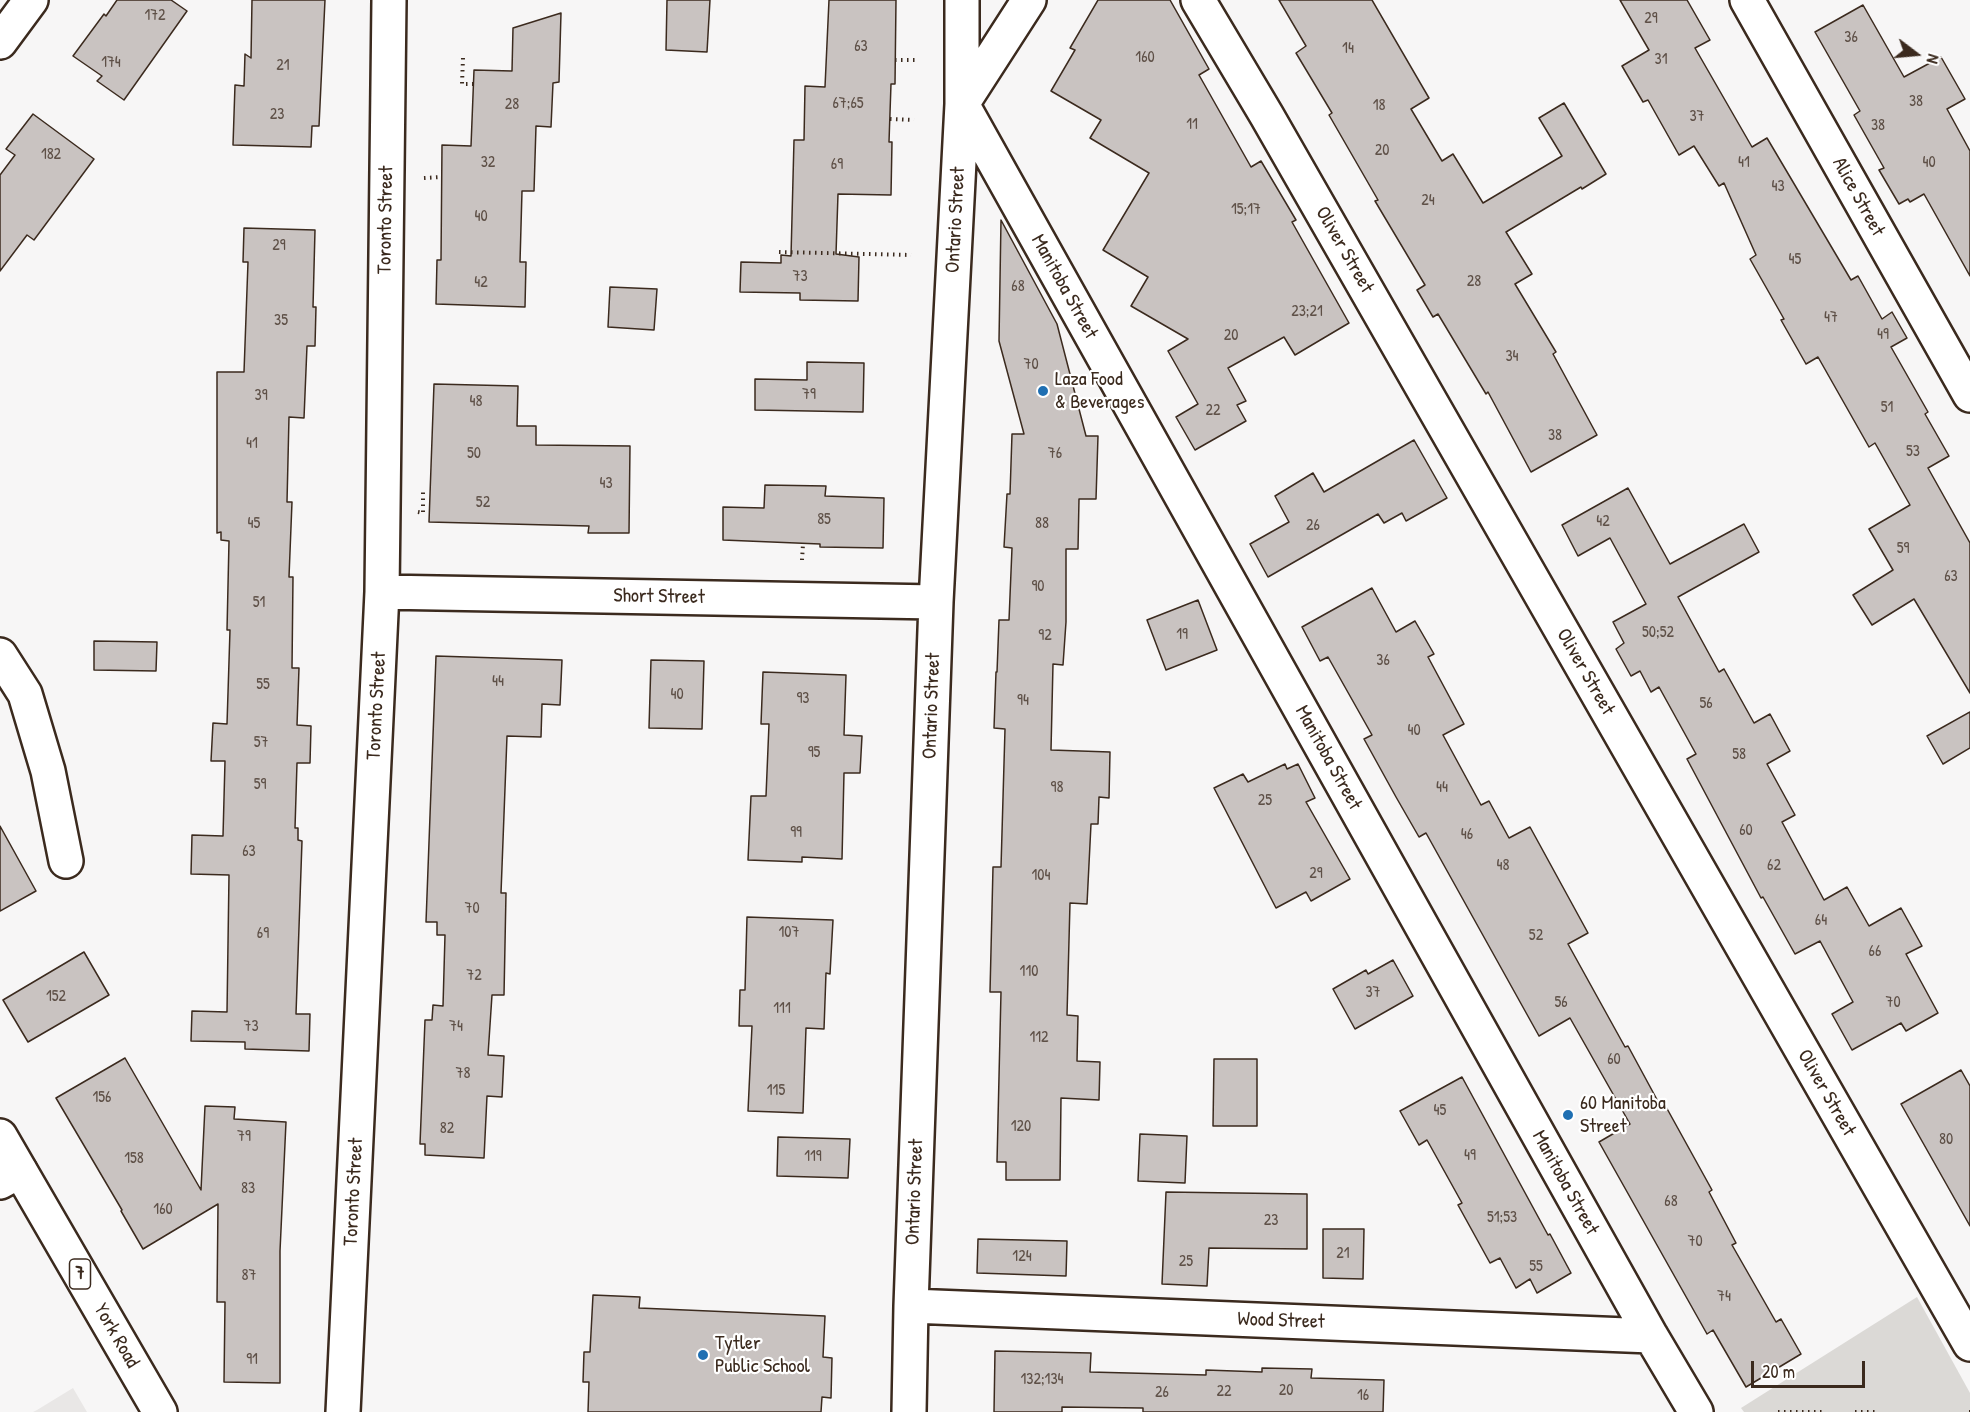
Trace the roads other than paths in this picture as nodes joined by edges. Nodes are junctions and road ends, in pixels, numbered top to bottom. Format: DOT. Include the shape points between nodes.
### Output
graph roads {
  1 [pos="31,0"];
  2 [pos="389,0"];
  3 [pos="962,0"];
  4 [pos="1029,0"];
  5 [pos="1198,0"];
  6 [pos="1747,0"];
  7 [pos="0,42"];
  8 [pos="962,104"];
  9 [pos="1970,395"];
  10 [pos="382,592"];
  11 [pos="936,602"];
  12 [pos="0,655"];
  13 [pos="66,861"];
  14 [pos="0,1136"];
  15 [pos="10,1176"];
  16 [pos="911,1306"];
  17 [pos="1651,1336"];
  18 [pos="1970,1344"];
  19 [pos="160,1412"];
  20 [pos="343,1412"];
  21 [pos="909,1412"];
  22 [pos="1696,1412"];
  1 -- 7 [label="street"];
  2 -- 10 [label="street, Toronto Street"];
  3 -- 8 [label="street, Ontario Street"];
  4 -- 8 [label="street"];
  5 -- 18 [label="street, Oliver Street"];
  6 -- 9 [label="street, Alice Street"];
  8 -- 11 [label="street, Ontario Street"];
  8 -- 17 [label="street, Manitoba Street"];
  10 -- 11 [label="street, Short Street"];
  10 -- 20 [label="street, Toronto Street"];
  11 -- 16 [label="street, Ontario Street"];
  12 -- 13 [label="street" via="25,694 48,771"];
  14 -- 15 [label="street, York Road / 7"];
  15 -- 19 [label="street, York Road / 7"];
  16 -- 17 [label="street, Wood Street"];
  16 -- 21 [label="street, Ontario Street"];
  17 -- 22 [label="street, Manitoba Street"];
}
